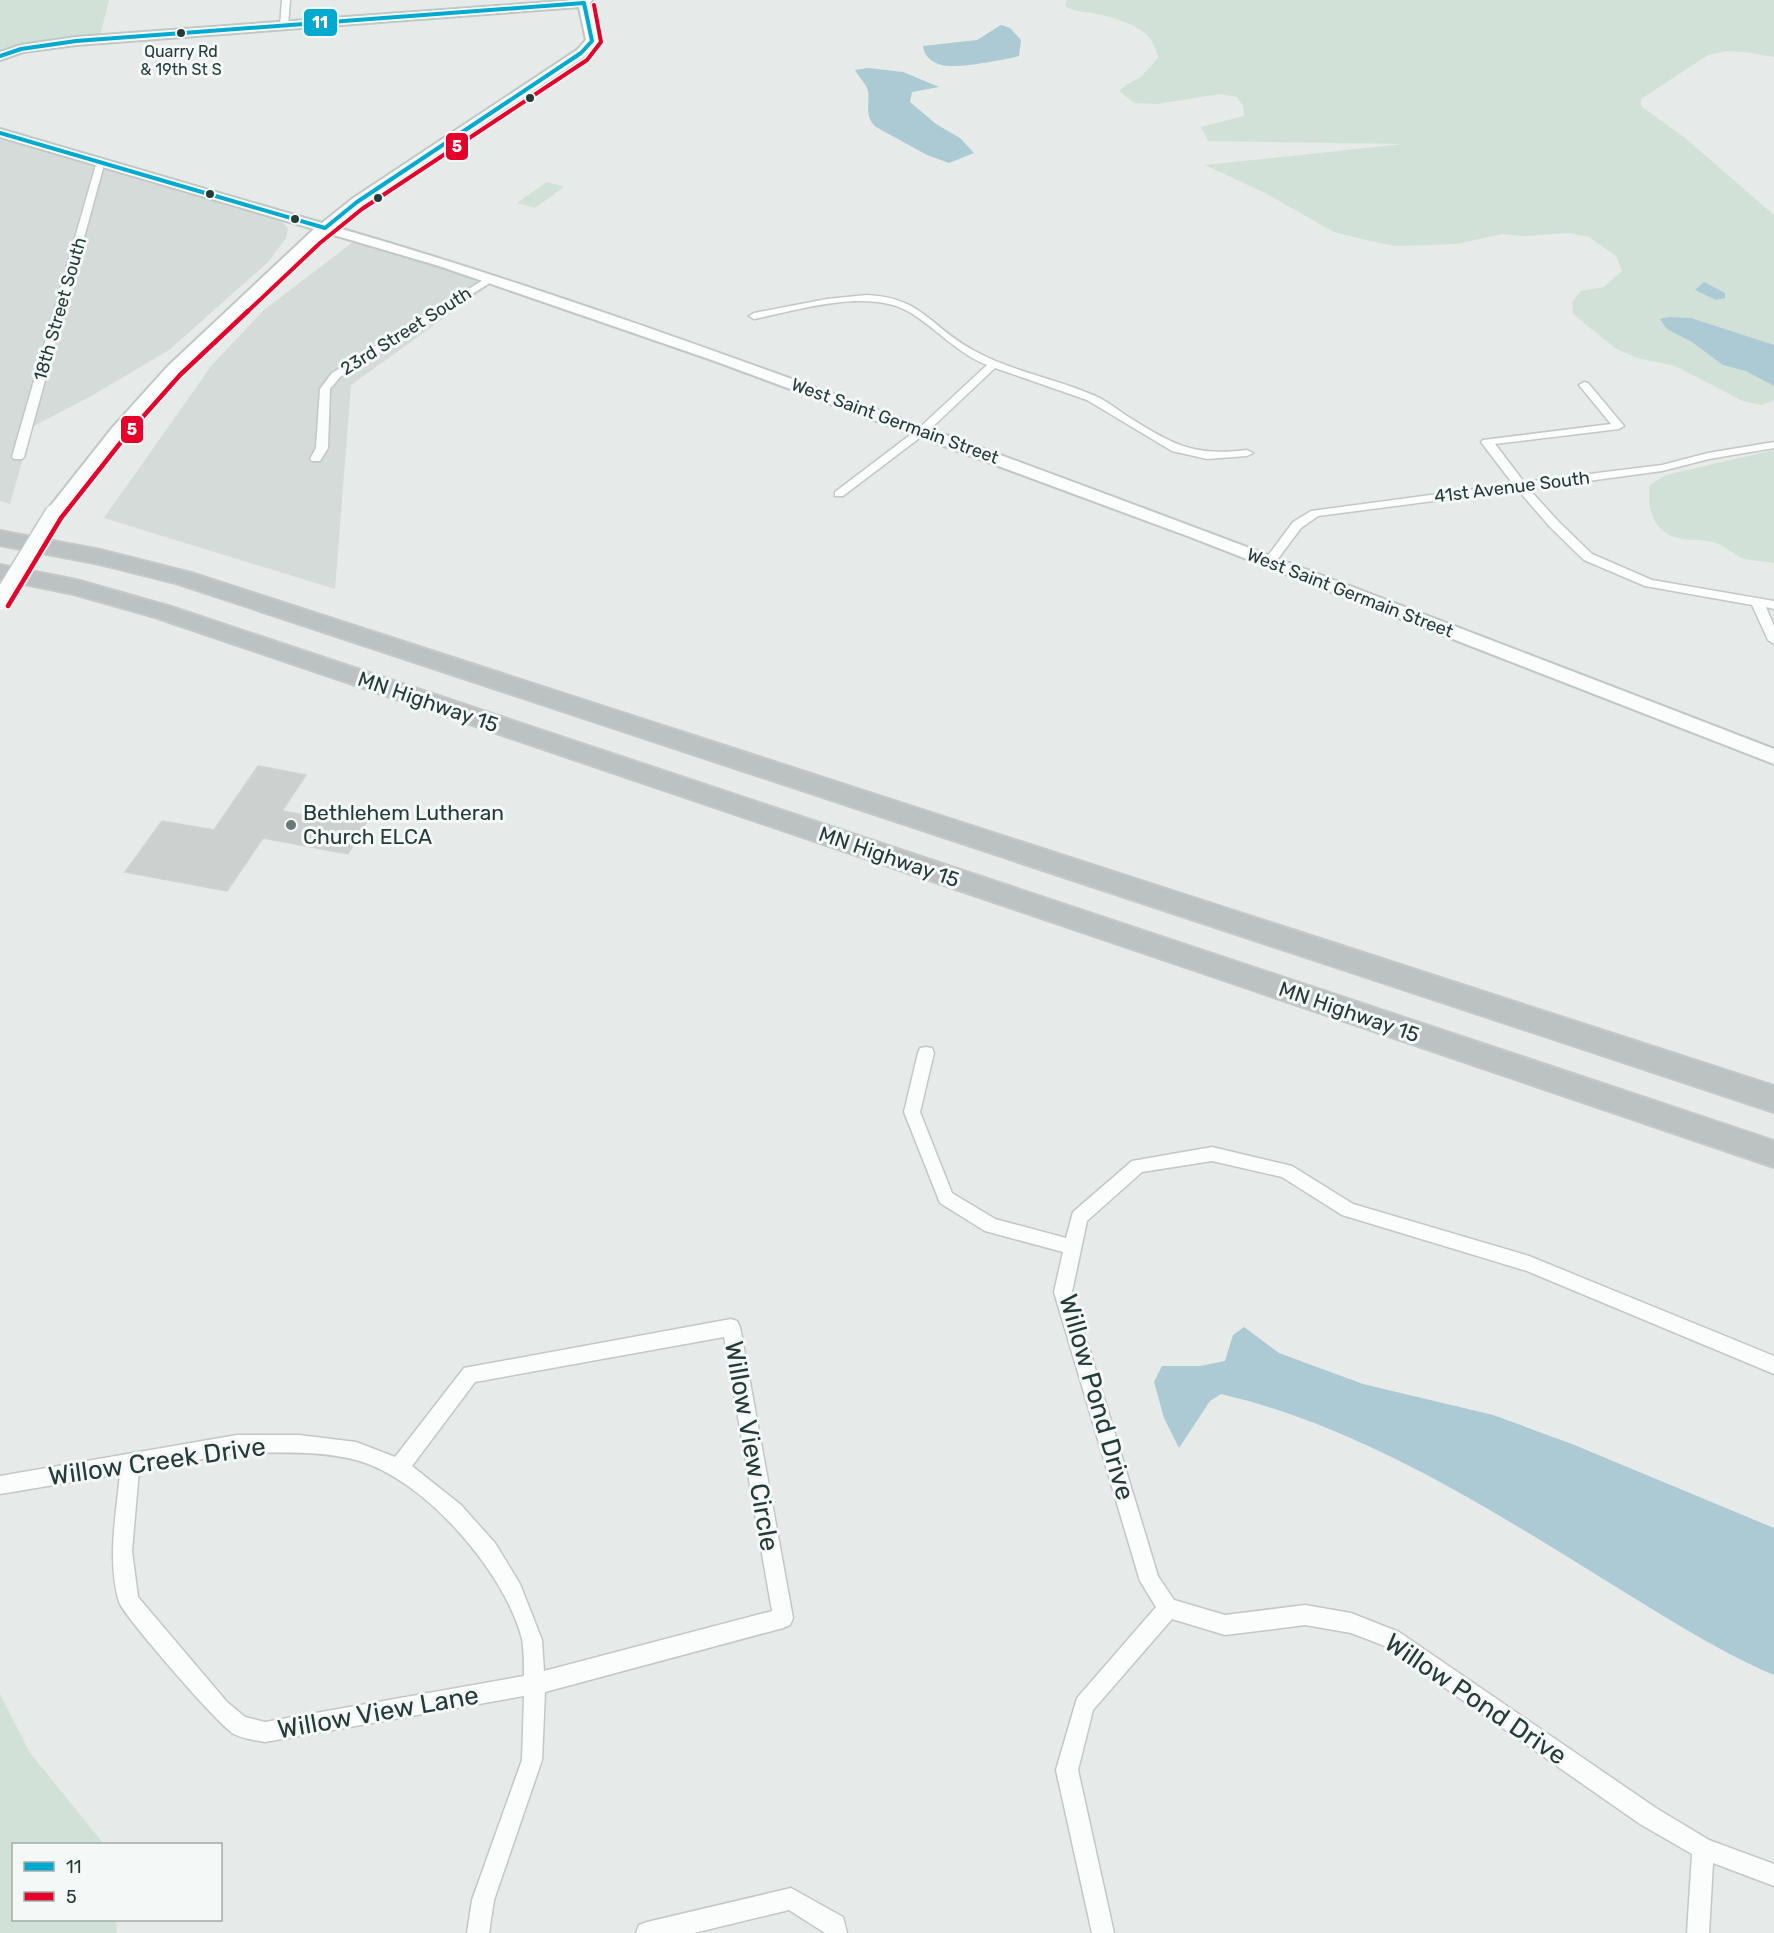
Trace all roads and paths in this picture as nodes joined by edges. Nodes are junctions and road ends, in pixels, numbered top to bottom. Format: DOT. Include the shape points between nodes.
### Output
graph roads {
  1 [pos="286,0"];
  2 [pos="585,2"];
  3 [pos="284,26"];
  4 [pos="0,56"];
  5 [pos="0,133"];
  6 [pos="101,161"];
  7 [pos="325,228"];
  8 [pos="491,279"];
  9 [pos="754,316"];
  10 [pos="993,365"];
  11 [pos="1584,384"];
  12 [pos="922,430"];
  13 [pos="1774,445"];
  14 [pos="1247,453"];
  15 [pos="18,457"];
  16 [pos="316,459"];
  17 [pos="1521,486"];
  18 [pos="839,494"];
  19 [pos="0,538"];
  20 [pos="1270,561"];
  21 [pos="0,572"];
  22 [pos="0,601"];
  23 [pos="1756,602"];
  24 [pos="1774,604"];
  25 [pos="1774,640"];
  26 [pos="1774,757"];
  27 [pos="926,1053"];
  28 [pos="1774,1099"];
  29 [pos="1774,1154"];
  30 [pos="1073,1247"];
  31 [pos="1774,1365"];
  32 [pos="130,1462"];
  33 [pos="399,1468"];
  34 [pos="0,1485"];
  35 [pos="1168,1608"];
  36 [pos="535,1684"];
  37 [pos="1703,1848"];
  38 [pos="1774,1875"];
  39 [pos="478,1933"];
  40 [pos="647,1933"];
  41 [pos="836,1933"];
  42 [pos="1103,1933"];
  43 [pos="1698,1933"];
  1 -- 3 [label="street"];
  2 -- 3 [label="street"];
  2 -- 7 [label="street" via="592,41 581,53 384,184"];
  3 -- 4 [label="street" via="76,41"];
  5 -- 6 [label="street, West Saint Germain Street"];
  6 -- 7 [label="street, West Saint Germain Street"];
  6 -- 15 [label="street, 18th Street South"];
  7 -- 8 [label="street, West Saint Germain Street"];
  7 -- 22 [label="street, bridge" via="174,369 118,431 54,513"];
  8 -- 12 [label="street, West Saint Germain Street"];
  8 -- 16 [label="street, 23rd Street South" via="336,375 325,389 322,448"];
  9 -- 10 [label="street" via="858,299 896,302"];
  10 -- 12 [label="street"];
  10 -- 14 [label="street" via="1089,396 1174,450 1191,456 1224,458"];
  11 -- 17 [label="street" via="1619,426 1487,442"];
  12 -- 18 [label="street"];
  12 -- 20 [label="street, West Saint Germain Street"];
  13 -- 17 [label="street, 41st Avenue South" via="1662,468"];
  17 -- 20 [label="street, 41st Avenue South" via="1315,513 1297,525"];
  17 -- 23 [label="street" via="1588,557 1649,583"];
  19 -- 28 [label="highway, MN Highway 15" via="183,578"];
  20 -- 26 [label="street, West Saint Germain Street"];
  21 -- 29 [label="highway, MN Highway 15" via="76,587 163,612"];
  23 -- 24 [label="street"];
  23 -- 25 [label="street"];
  27 -- 30 [label="street" via="912,1112 946,1198 991,1226"];
  30 -- 31 [label="street, Willow Pond Drive" via="1079,1217 1138,1166 1212,1154 1286,1172 1348,1210 1529,1264"];
  30 -- 35 [label="street, Willow Pond Drive" via="1063,1292 1150,1581"];
  32 -- 33 [label="street, Willow Creek Drive" via="237,1444 299,1444 356,1451"];
  32 -- 34 [label="street, Willow Creek Drive"];
  32 -- 36 [label="street, Willow View Lane" via="122,1551 129,1601 220,1709 240,1726 266,1732"];
  33 -- 36 [label="street, Willow Creek Drive" via="454,1512 488,1550 513,1591 532,1640"];
  33 -- 36 [label="street, Willow View Circle" via="470,1374 731,1328 783,1618"];
  35 -- 37 [label="street, Willow Pond Drive" via="1225,1625 1305,1616 1351,1623 1392,1638 1648,1816"];
  35 -- 42 [label="street" via="1084,1706 1067,1770"];
  36 -- 39 [label="street, Willow Creek Drive" via="532,1760 483,1900"];
  37 -- 38 [label="street, Willow Pond Drive"];
  37 -- 43 [label="street"];
  40 -- 41 [label="street" via="791,1899 835,1925"];
}
